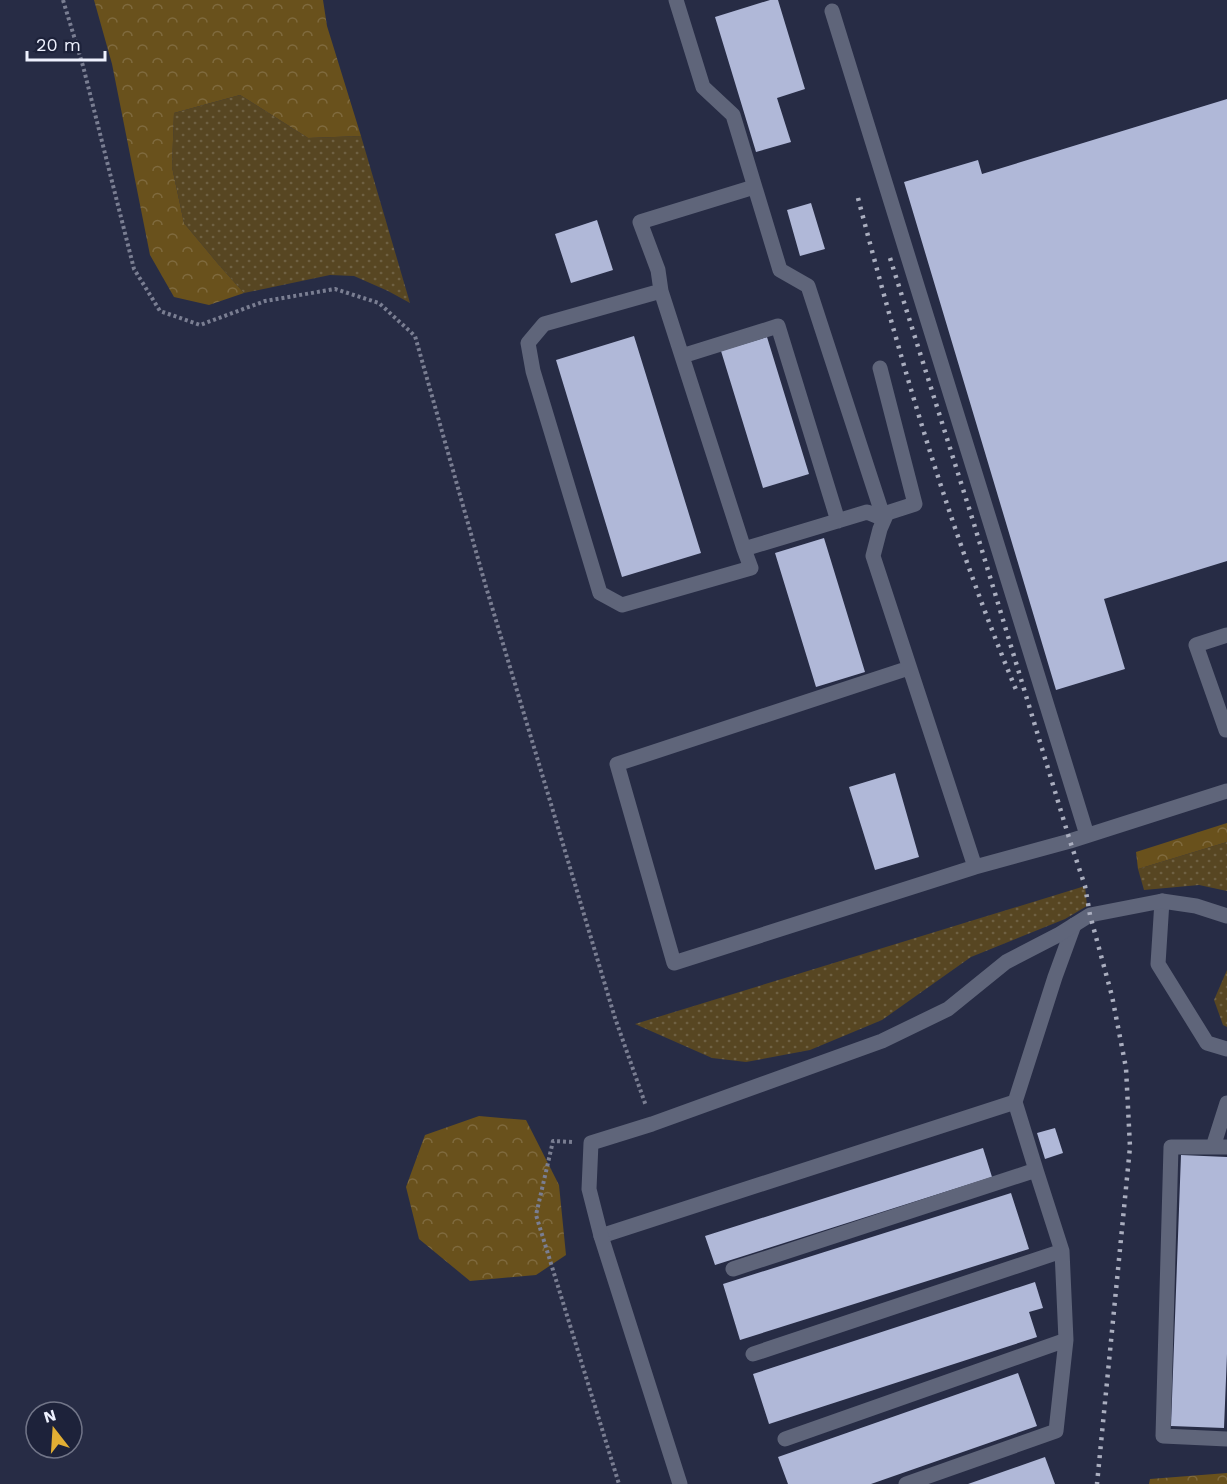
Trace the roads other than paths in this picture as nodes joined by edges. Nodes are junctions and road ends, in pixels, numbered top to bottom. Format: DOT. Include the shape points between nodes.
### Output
graph roads {
  1 [pos="676,0"];
  2 [pos="831,11"];
  3 [pos="754,187"];
  4 [pos="661,291"];
  5 [pos="682,356"];
  6 [pos="880,368"];
  7 [pos="884,519"];
  8 [pos="838,521"];
  9 [pos="744,549"];
  10 [pos="1227,635"];
  11 [pos="909,668"];
  12 [pos="1227,730"];
  13 [pos="1227,791"];
  14 [pos="1087,835"];
  15 [pos="975,867"];
  16 [pos="1162,901"];
  17 [pos="1227,916"];
  18 [pos="1074,925"];
  19 [pos="1227,1049"];
  20 [pos="1015,1102"];
  21 [pos="1227,1103"];
  22 [pos="1220,1147"];
  23 [pos="1036,1170"];
  24 [pos="601,1236"];
  25 [pos="1062,1251"];
  26 [pos="733,1269"];
  27 [pos="1066,1340"];
  28 [pos="753,1354"];
  29 [pos="785,1438"];
  30 [pos="1227,1439"];
  31 [pos="680,1484"];
  32 [pos="906,1484"];
  1 -- 3 [label="street" via="703,87 733,115"];
  2 -- 14 [label="street"];
  3 -- 4 [label="street" via="640,222 658,270"];
  3 -- 7 [label="street" via="780,270 808,286"];
  4 -- 5 [label="street"];
  4 -- 9 [label="street" via="544,324 528,344 532,371 600,593 622,605 751,568"];
  5 -- 8 [label="street" via="778,326"];
  5 -- 9 [label="street"];
  6 -- 7 [label="street" via="915,504 887,513"];
  7 -- 8 [label="street" via="867,512"];
  7 -- 11 [label="street" via="873,556"];
  8 -- 9 [label="street"];
  10 -- 12 [label="street" via="1196,645"];
  11 -- 15 [label="street"];
  11 -- 15 [label="street" via="617,764 674,963"];
  13 -- 14 [label="street"];
  14 -- 15 [label="street"];
  16 -- 17 [label="street"];
  16 -- 18 [label="street" via="1090,915"];
  16 -- 19 [label="street" via="1158,964 1207,1043"];
  18 -- 20 [label="street"];
  18 -- 24 [label="street" via="1006,963 948,1009 882,1041 591,1143 589,1189"];
  20 -- 23 [label="street"];
  20 -- 24 [label="street"];
  21 -- 22 [label="street"];
  22 -- 30 [label="street" via="1171,1147 1163,1436"];
  23 -- 25 [label="street"];
  23 -- 26 [label="street"];
  24 -- 31 [label="street"];
  25 -- 27 [label="street"];
  25 -- 28 [label="street"];
  27 -- 29 [label="street"];
  27 -- 32 [label="street" via="1056,1431"];
}
